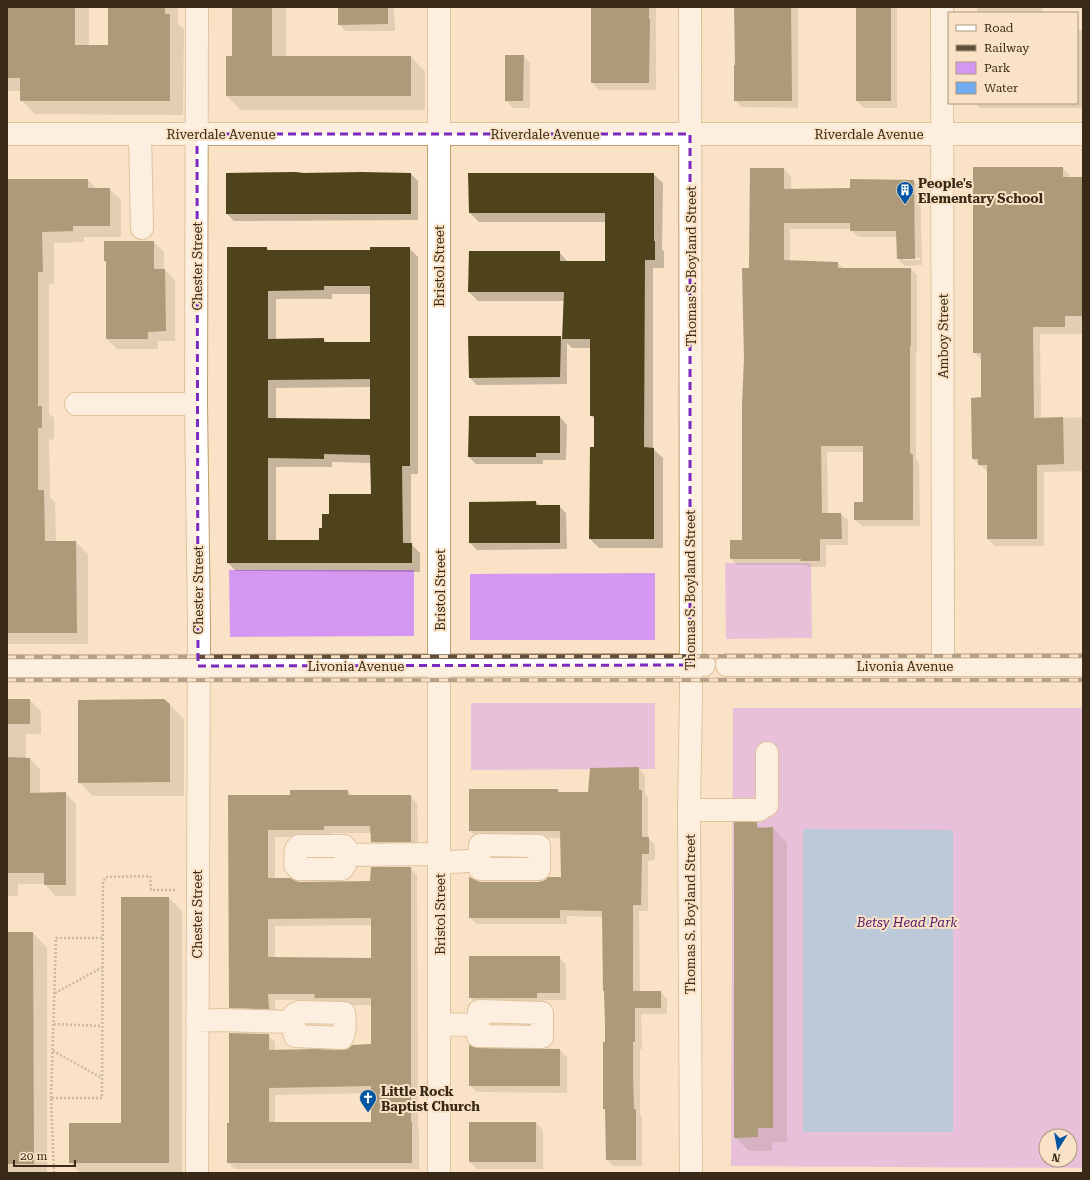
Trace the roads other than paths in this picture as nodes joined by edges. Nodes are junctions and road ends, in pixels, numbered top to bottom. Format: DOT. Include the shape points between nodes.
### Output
graph roads {
  1 [pos="197,7"];
  2 [pos="439,7"];
  3 [pos="690,7"];
  4 [pos="942,7"];
  5 [pos="7,134"];
  6 [pos="140,134"];
  7 [pos="197,134"];
  8 [pos="439,134"];
  9 [pos="690,134"];
  10 [pos="942,134"];
  11 [pos="1083,134"];
  12 [pos="142,228"];
  13 [pos="76,404"];
  14 [pos="196,404"];
  15 [pos="698,665"];
  16 [pos="727,665"];
  17 [pos="1083,665"];
  18 [pos="7,666"];
  19 [pos="198,666"];
  20 [pos="440,666"];
  21 [pos="943,666"];
  22 [pos="766,753"];
  23 [pos="689,810"];
  24 [pos="346,855"];
  25 [pos="440,859"];
  26 [pos="479,860"];
  27 [pos="197,1021"];
  28 [pos="294,1022"];
  29 [pos="440,1024"];
  30 [pos="478,1025"];
  31 [pos="197,1173"];
  32 [pos="439,1173"];
  33 [pos="691,1173"];
  1 -- 7 [label="street, Chester Street"];
  2 -- 8 [label="street, Bristol Street"];
  3 -- 9 [label="street, Thomas S. Boyland Street"];
  4 -- 10 [label="street, Amboy Street"];
  5 -- 6 [label="street, Riverdale Avenue"];
  6 -- 7 [label="street, Riverdale Avenue"];
  6 -- 12 [label="street"];
  7 -- 8 [label="street, Riverdale Avenue"];
  7 -- 14 [label="street, Chester Street"];
  8 -- 9 [label="street, Riverdale Avenue"];
  8 -- 20 [label="street, Bristol Street"];
  9 -- 10 [label="street, Riverdale Avenue"];
  9 -- 15 [label="street, Thomas S. Boyland Street"];
  10 -- 11 [label="street, Riverdale Avenue"];
  10 -- 21 [label="street, Amboy Street"];
  13 -- 14 [label="street"];
  14 -- 19 [label="street, Chester Street"];
  15 -- 20 [label="street, Livonia Avenue"];
  15 -- 23 [label="street, Thomas S. Boyland Street"];
  16 -- 21 [label="street, Livonia Avenue"];
  17 -- 21 [label="street, Livonia Avenue"];
  18 -- 19 [label="street, Livonia Avenue"];
  19 -- 20 [label="street, Livonia Avenue"];
  19 -- 27 [label="street, Chester Street"];
  20 -- 25 [label="street, Bristol Street"];
  22 -- 23 [label="street" via="767,805 759,810"];
  23 -- 33 [label="street, Thomas S. Boyland Street"];
  24 -- 25 [label="street"];
  25 -- 26 [label="street"];
  25 -- 29 [label="street, Bristol Street"];
  27 -- 28 [label="street"];
  27 -- 31 [label="street, Chester Street"];
  29 -- 30 [label="street"];
  29 -- 32 [label="street, Bristol Street"];
}
